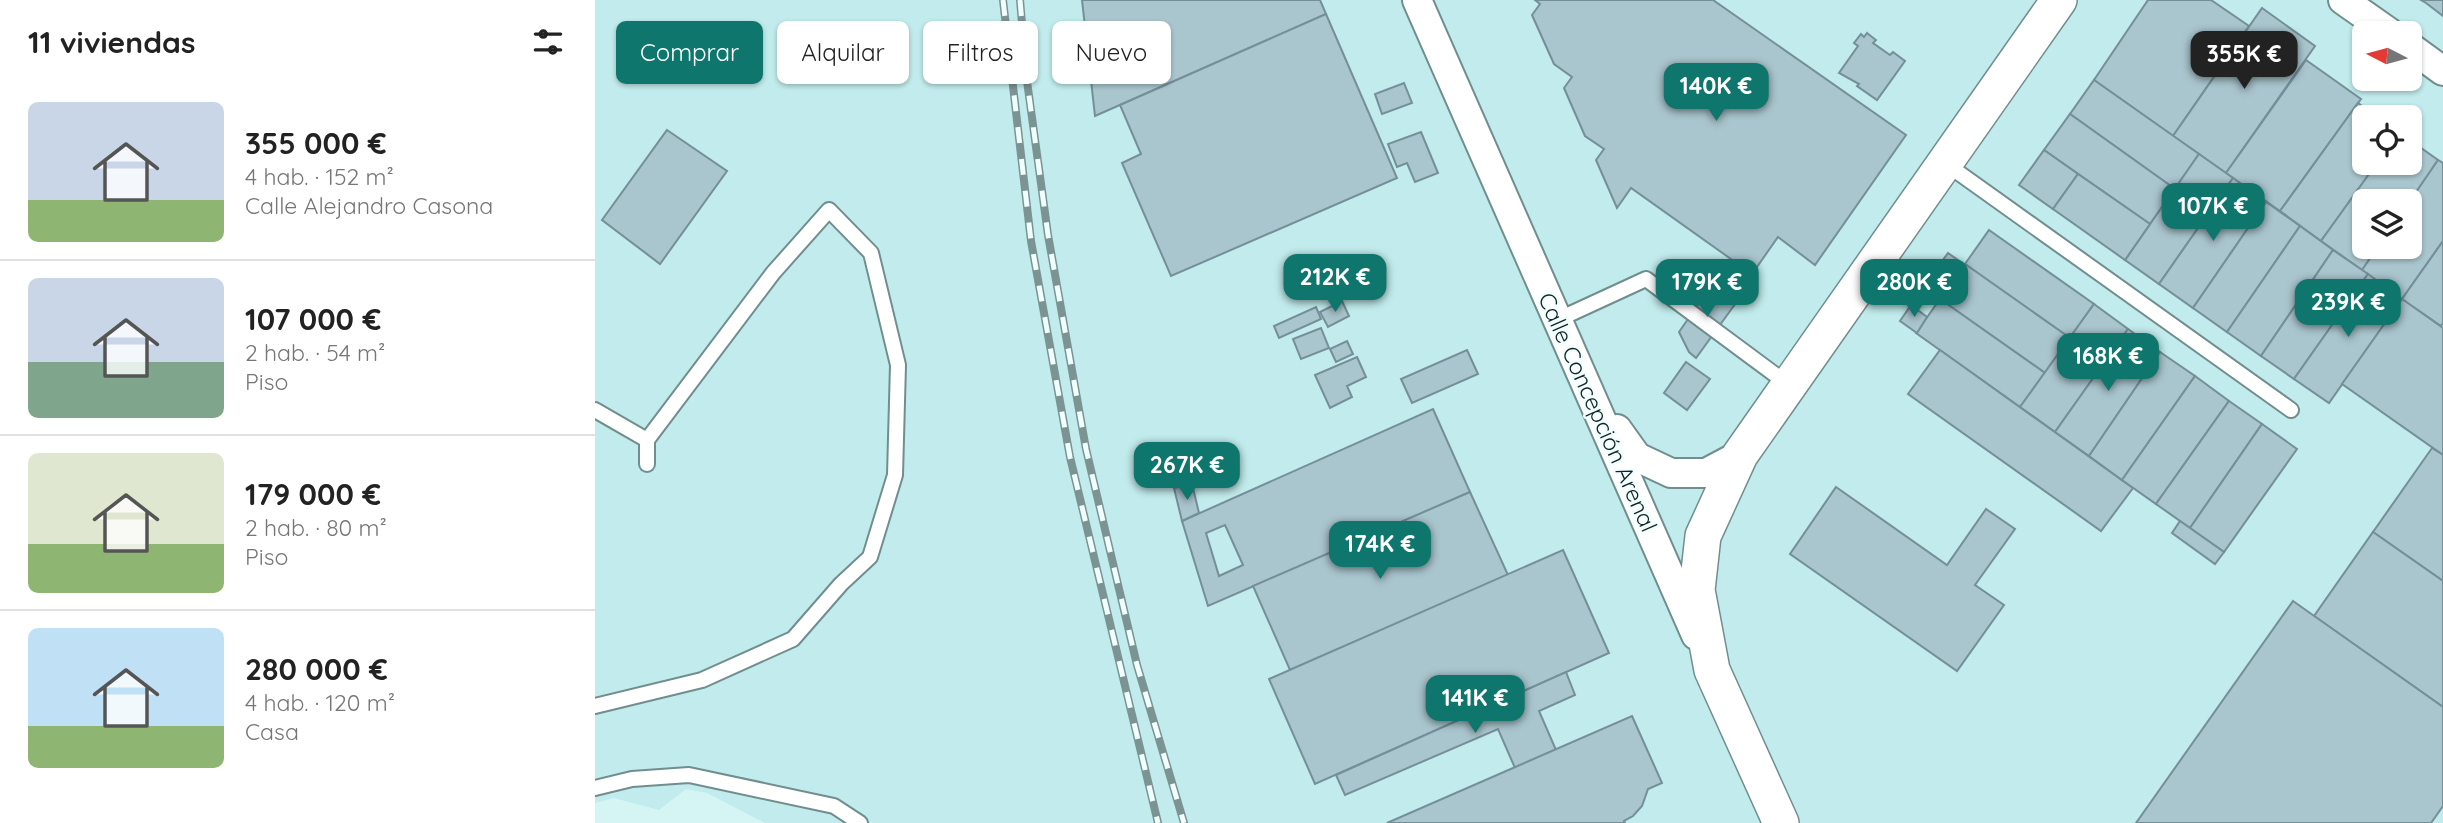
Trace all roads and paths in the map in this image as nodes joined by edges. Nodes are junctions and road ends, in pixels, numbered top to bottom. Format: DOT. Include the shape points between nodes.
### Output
graph roads {
  1 [pos="1417,0"];
  2 [pos="2059,0"];
  3 [pos="2343,0"];
  4 [pos="2373,21"];
  5 [pos="2422,56"];
  6 [pos="2443,71"];
  7 [pos="1944,162"];
  8 [pos="1557,320"];
  9 [pos="1585,384"];
  10 [pos="1789,385"];
  11 [pos="595,410"];
  12 [pos="2291,410"];
  13 [pos="647,440"];
  14 [pos="1740,455"];
  15 [pos="647,464"];
  16 [pos="1712,670"];
  17 [pos="595,706"];
  18 [pos="595,788"];
  19 [pos="860,823"];
  20 [pos="1781,823"];
  1 -- 8 [label="street, Calle Concepción Arenal"];
  2 -- 7 [label="street"];
  3 -- 4 [label="street"];
  5 -- 6 [label="street"];
  7 -- 10 [label="street"];
  7 -- 12 [label="lane"];
  8 -- 9 [label="street, Calle Concepción Arenal"];
  8 -- 10 [label="lane" via="1646,279"];
  9 -- 14 [label="street" via="1637,457 1671,473 1706,473"];
  9 -- 16 [label="street, Calle Concepción Arenal"];
  10 -- 14 [label="street"];
  11 -- 13 [label="lane"];
  13 -- 15 [label="lane"];
  13 -- 17 [label="lane" via="772,273 829,210 871,253 898,365 895,475 870,557 793,639 702,680"];
  14 -- 16 [label="street" via="1703,536 1697,590"];
  16 -- 20 [label="street, Calle Concepción Arenal"];
  18 -- 19 [label="lane" via="632,779 689,775 834,806"];
}
